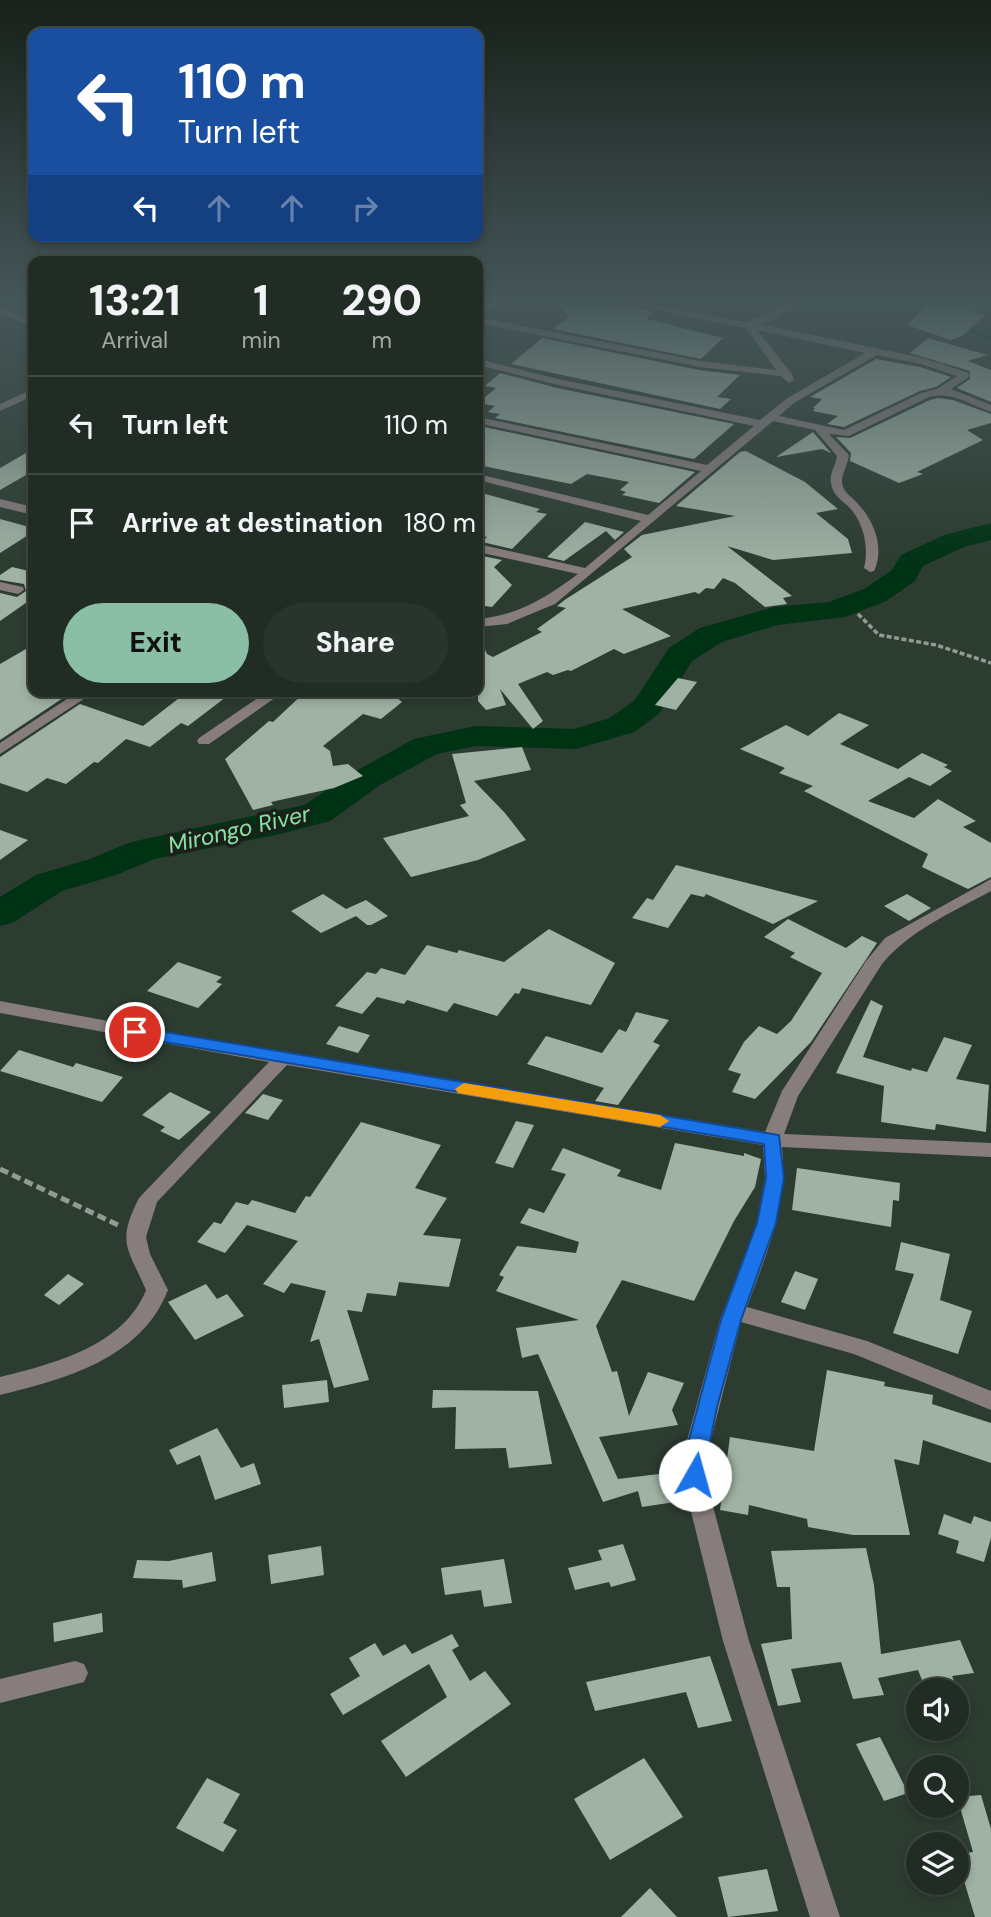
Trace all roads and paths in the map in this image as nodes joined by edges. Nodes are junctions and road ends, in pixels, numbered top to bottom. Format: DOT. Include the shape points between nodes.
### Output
graph roads {
  1 [pos="593,388"];
  2 [pos="791,388"];
  3 [pos="809,388"];
  4 [pos="945,388"];
  5 [pos="941,391"];
  6 [pos="28,394"];
  7 [pos="790,401"];
  8 [pos="0,408"];
  9 [pos="991,409"];
  10 [pos="766,420"];
  11 [pos="483,421"];
  12 [pos="818,430"];
  13 [pos="708,469"];
  14 [pos="483,478"];
  15 [pos="0,503"];
  16 [pos="28,511"];
  17 [pos="650,519"];
  18 [pos="483,549"];
  19 [pos="870,568"];
  20 [pos="588,572"];
  21 [pos="0,586"];
  22 [pos="18,590"];
  23 [pos="858,614"];
  24 [pos="483,623"];
  25 [pos="991,663"];
  26 [pos="80,697"];
  27 [pos="269,697"];
  28 [pos="204,741"];
  29 [pos="0,750"];
  30 [pos="991,884"];
  31 [pos="0,1007"];
  32 [pos="283,1058"];
  33 [pos="772,1139"];
  34 [pos="991,1150"];
  35 [pos="0,1169"];
  36 [pos="135,1232"];
  37 [pos="734,1312"];
  38 [pos="0,1386"];
  39 [pos="991,1401"];
  40 [pos="75,1673"];
  41 [pos="0,1691"];
  42 [pos="825,1917"];
  1 -- 10 [label="street"];
  2 -- 7 [label="street"];
  3 -- 7 [label="street"];
  4 -- 5 [label="street"];
  5 -- 9 [label="street"];
  5 -- 12 [label="street" via="851,432"];
  6 -- 8 [label="street"];
  7 -- 10 [label="street"];
  10 -- 12 [label="street"];
  10 -- 13 [label="street"];
  11 -- 13 [label="street"];
  12 -- 19 [label="street" via="843,455 837,487 858,511 874,547"];
  13 -- 17 [label="street"];
  14 -- 17 [label="street"];
  15 -- 16 [label="street"];
  17 -- 20 [label="street"];
  18 -- 20 [label="street"];
  20 -- 24 [label="street" via="528,612"];
  21 -- 22 [label="street"];
  23 -- 25 [label="path" via="879,635 936,645"];
  26 -- 29 [label="street"];
  27 -- 28 [label="street"];
  30 -- 33 [label="street" via="891,942 789,1096"];
  31 -- 32 [label="street"];
  32 -- 33 [label="street"];
  32 -- 36 [label="street" via="149,1198"];
  33 -- 34 [label="street"];
  33 -- 37 [label="street" via="775,1178 767,1223"];
  35 -- 36 [label="path"];
  36 -- 38 [label="street" via="135,1245 157,1290 148,1310 101,1352"];
  37 -- 39 [label="street" via="859,1347"];
  37 -- 42 [label="street" via="706,1407 695,1475 736,1641"];
  40 -- 41 [label="street"];
}
